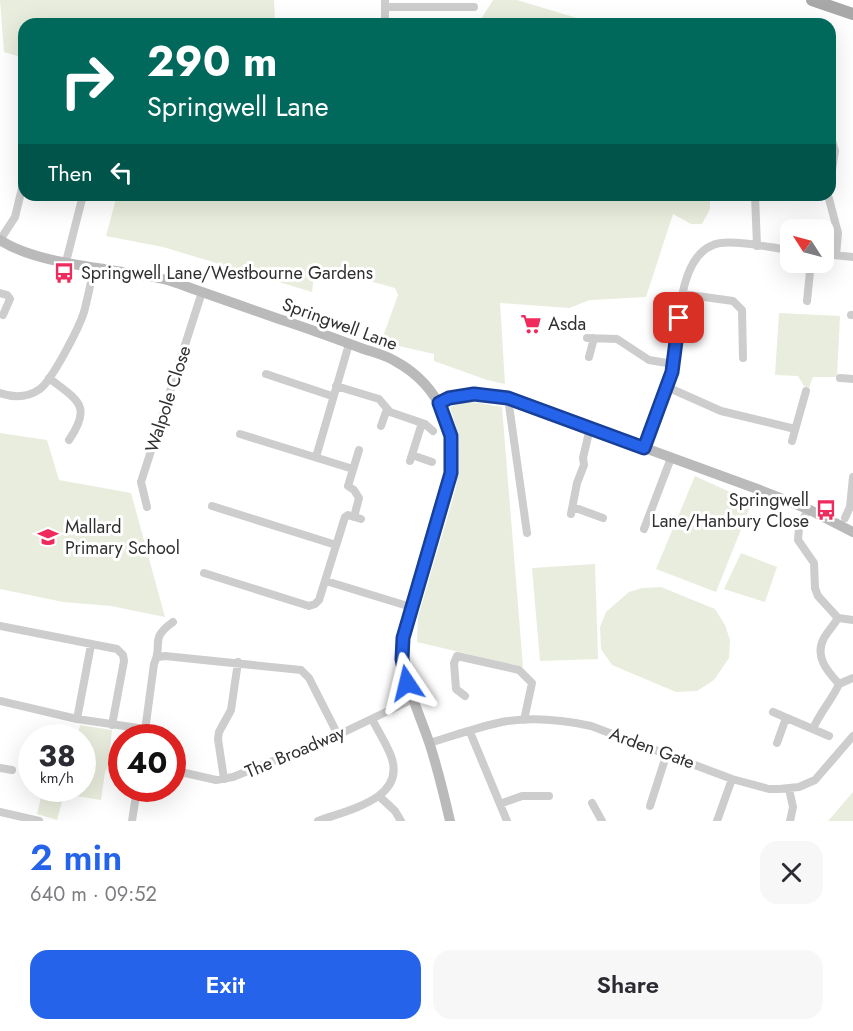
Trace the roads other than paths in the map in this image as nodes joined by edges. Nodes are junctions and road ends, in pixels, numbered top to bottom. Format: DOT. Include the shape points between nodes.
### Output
graph roads {
  1 [pos="812,0"];
  2 [pos="385,4"];
  3 [pos="474,7"];
  4 [pos="853,14"];
  5 [pos="19,201"];
  6 [pos="81,201"];
  7 [pos="755,201"];
  8 [pos="830,201"];
  9 [pos="0,240"];
  10 [pos="757,246"];
  11 [pos="780,249"];
  12 [pos="836,255"];
  13 [pos="853,257"];
  14 [pos="66,262"];
  15 [pos="94,267"];
  16 [pos="810,273"];
  17 [pos="202,292"];
  18 [pos="0,293"];
  19 [pos="683,294"];
  20 [pos="807,301"];
  21 [pos="3,315"];
  22 [pos="349,344"];
  23 [pos="589,357"];
  24 [pos="742,358"];
  25 [pos="673,364"];
  26 [pos="266,374"];
  27 [pos="49,378"];
  28 [pos="840,378"];
  29 [pos="853,379"];
  30 [pos="336,386"];
  31 [pos="668,387"];
  32 [pos="806,391"];
  33 [pos="0,393"];
  34 [pos="332,396"];
  35 [pos="508,398"];
  36 [pos="439,403"];
  37 [pos="387,409"];
  38 [pos="422,423"];
  39 [pos="381,426"];
  40 [pos="590,429"];
  41 [pos="795,429"];
  42 [pos="434,431"];
  43 [pos="240,434"];
  44 [pos="69,440"];
  45 [pos="792,441"];
  46 [pos="644,448"];
  47 [pos="359,450"];
  48 [pos="316,457"];
  49 [pos="671,458"];
  50 [pos="432,462"];
  51 [pos="353,469"];
  52 [pos="853,477"];
  53 [pos="147,507"];
  54 [pos="212,507"];
  55 [pos="808,509"];
  56 [pos="603,518"];
  57 [pos="845,518"];
  58 [pos="644,529"];
  59 [pos="853,532"];
  60 [pos="527,533"];
  61 [pos="336,545"];
  62 [pos="204,573"];
  63 [pos="326,580"];
  64 [pos="411,608"];
  65 [pos="838,618"];
  66 [pos="853,620"];
  67 [pos="173,622"];
  68 [pos="0,626"];
  69 [pos="91,645"];
  70 [pos="158,657"];
  71 [pos="238,662"];
  72 [pos="853,678"];
  73 [pos="840,684"];
  74 [pos="465,696"];
  75 [pos="413,699"];
  76 [pos="0,701"];
  77 [pos="773,712"];
  78 [pos="786,718"];
  79 [pos="77,719"];
  80 [pos="372,719"];
  81 [pos="524,720"];
  82 [pos="112,724"];
  83 [pos="146,724"];
  84 [pos="813,729"];
  85 [pos="470,732"];
  86 [pos="338,735"];
  87 [pos="829,736"];
  88 [pos="853,736"];
  89 [pos="429,743"];
  90 [pos="777,743"];
  91 [pos="667,753"];
  92 [pos="0,768"];
  93 [pos="12,770"];
  94 [pos="186,773"];
  95 [pos="732,778"];
  96 [pos="224,779"];
  97 [pos="789,789"];
  98 [pos="379,796"];
  99 [pos="549,796"];
  100 [pos="135,802"];
  101 [pos="592,803"];
  102 [pos="500,804"];
  103 [pos="650,806"];
  104 [pos="0,812"];
  105 [pos="39,821"];
  106 [pos="132,821"];
  107 [pos="318,821"];
  108 [pos="401,821"];
  109 [pos="450,821"];
  110 [pos="507,821"];
  111 [pos="602,821"];
  112 [pos="717,821"];
  113 [pos="790,821"];
  1 -- 4 [label="main road"];
  2 -- 3 [label="street"];
  5 -- 9 [label="street" via="15,217"];
  6 -- 14 [label="street"];
  7 -- 10 [label="street"];
  8 -- 12 [label="street" via="836,223"];
  9 -- 14 [label="street, Springwell Lane" via="22,252"];
  10 -- 11 [label="street"];
  10 -- 19 [label="street" via="720,242 705,249 692,266"];
  12 -- 13 [label="street"];
  14 -- 15 [label="street, Springwell Lane"];
  15 -- 17 [label="street, Springwell Lane" via="165,280"];
  15 -- 27 [label="street" via="82,318"];
  16 -- 20 [label="street"];
  17 -- 22 [label="street, Springwell Lane"];
  17 -- 53 [label="street, Walpole Close" via="141,482"];
  18 -- 21 [label="street" via="10,299"];
  19 -- 24 [label="street" via="733,301 742,310"];
  19 -- 25 [label="street"];
  22 -- 30 [label="street"];
  22 -- 36 [label="street, Springwell Lane" via="394,360 420,379"];
  23 -- 25 [label="street" via="590,338 617,339 649,360"];
  25 -- 31 [label="street"];
  26 -- 34 [label="street"];
  27 -- 33 [label="street" via="41,388 24,397"];
  27 -- 44 [label="street" via="81,408 79,426"];
  28 -- 29 [label="street"];
  30 -- 34 [label="street"];
  30 -- 37 [label="street" via="379,399"];
  31 -- 41 [label="street" via="721,411"];
  31 -- 46 [label="street"];
  32 -- 41 [label="street"];
  34 -- 48 [label="street"];
  35 -- 36 [label="street" via="474,394"];
  35 -- 40 [label="street"];
  35 -- 60 [label="street"];
  36 -- 64 [label="street, Springwell Lane" via="451,436 451,473"];
  37 -- 38 [label="street"];
  37 -- 39 [label="street"];
  38 -- 42 [label="street"];
  38 -- 50 [label="street" via="411,458"];
  40 -- 46 [label="street"];
  40 -- 56 [label="street" via="572,510"];
  41 -- 45 [label="street"];
  43 -- 48 [label="street"];
  46 -- 49 [label="street"];
  47 -- 51 [label="street"];
  48 -- 51 [label="street"];
  49 -- 55 [label="street"];
  49 -- 58 [label="street"];
  51 -- 61 [label="street" via="348,486 359,498 357,518 345,517"];
  52 -- 57 [label="street"];
  54 -- 61 [label="street"];
  55 -- 59 [label="street"];
  55 -- 65 [label="street" via="798,540 814,563 818,596"];
  61 -- 63 [label="street"];
  62 -- 63 [label="street" via="309,606 319,600"];
  63 -- 64 [label="street"];
  64 -- 75 [label="street, Springwell Lane" via="402,648"];
  65 -- 66 [label="street"];
  65 -- 73 [label="street" via="821,650 824,666"];
  67 -- 70 [label="street" via="158,636"];
  68 -- 69 [label="street"];
  69 -- 79 [label="street"];
  69 -- 82 [label="street" via="117,649 123,655"];
  70 -- 71 [label="street"];
  70 -- 83 [label="street"];
  71 -- 86 [label="street" via="295,668 306,673"];
  71 -- 96 [label="street" via="231,710 219,732"];
  72 -- 73 [label="street"];
  73 -- 84 [label="street"];
  74 -- 81 [label="street" via="456,689 457,657 519,670 532,683"];
  75 -- 80 [label="street, The Broadway"];
  75 -- 89 [label="street, Springwell Lane"];
  76 -- 79 [label="street"];
  77 -- 78 [label="street"];
  78 -- 84 [label="street"];
  78 -- 90 [label="street"];
  79 -- 82 [label="street"];
  80 -- 86 [label="street, The Broadway"];
  80 -- 98 [label="street" via="391,756 394,772 390,786"];
  81 -- 85 [label="street, Arden Gate"];
  81 -- 91 [label="street, Arden Gate" via="582,724"];
  84 -- 87 [label="street"];
  85 -- 89 [label="street, Arden Gate"];
  85 -- 102 [label="street"];
  86 -- 96 [label="street, The Broadway"];
  88 -- 97 [label="street, Arden Gate" via="815,780"];
  89 -- 109 [label="street, Springwell Lane"];
  91 -- 95 [label="street, Arden Gate"];
  91 -- 103 [label="street"];
  92 -- 93 [label="street"];
  94 -- 96 [label="street, The Broadway"];
  95 -- 97 [label="street, Arden Gate" via="769,789"];
  95 -- 112 [label="street"];
  97 -- 113 [label="street" via="793,807"];
  98 -- 107 [label="street"];
  98 -- 108 [label="street"];
  99 -- 102 [label="street" via="522,796"];
  100 -- 106 [label="street"];
  101 -- 111 [label="street"];
  102 -- 110 [label="street"];
  104 -- 105 [label="street"];
}
